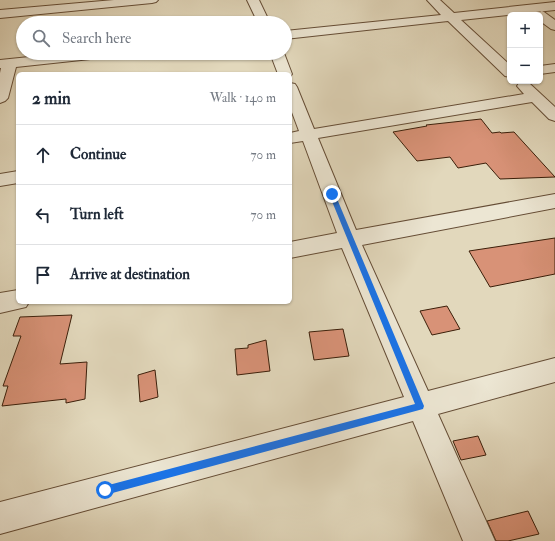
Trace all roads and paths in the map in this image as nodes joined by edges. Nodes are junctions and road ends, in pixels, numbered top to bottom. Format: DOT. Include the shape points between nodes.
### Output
graph roads {
  1 [pos="152,0"];
  2 [pos="253,0"];
  3 [pos="433,0"];
  4 [pos="520,0"];
  5 [pos="57,4"];
  6 [pos="555,6"];
  7 [pos="536,12"];
  8 [pos="540,12"];
  9 [pos="0,14"];
  10 [pos="507,14"];
  11 [pos="55,16"];
  12 [pos="261,16"];
  13 [pos="451,17"];
  14 [pos="543,17"];
  15 [pos="555,26"];
  16 [pos="292,33"];
  17 [pos="26,60"];
  18 [pos="280,60"];
  19 [pos="5,64"];
  20 [pos="555,68"];
  21 [pos="507,70"];
  22 [pos="543,70"];
  23 [pos="284,72"];
  24 [pos="521,84"];
  25 [pos="535,97"];
  26 [pos="0,98"];
  27 [pos="292,98"];
  28 [pos="555,116"];
  29 [pos="299,137"];
  30 [pos="16,177"];
  31 [pos="0,180"];
  32 [pos="555,201"];
  33 [pos="349,239"];
  34 [pos="292,250"];
  35 [pos="16,300"];
  36 [pos="0,303"];
  37 [pos="555,370"];
  38 [pos="420,406"];
  39 [pos="0,518"];
  40 [pos="479,541"];
  1 -- 5 [label="street"];
  2 -- 12 [label="street"];
  3 -- 13 [label="street"];
  4 -- 7 [label="street"];
  5 -- 9 [label="street"];
  5 -- 11 [label="street"];
  6 -- 8 [label="street"];
  10 -- 13 [label="street"];
  13 -- 16 [label="street"];
  13 -- 21 [label="street"];
  14 -- 15 [label="street"];
  17 -- 19 [label="street"];
  18 -- 23 [label="street"];
  19 -- 26 [label="street"];
  20 -- 22 [label="street"];
  24 -- 25 [label="street"];
  25 -- 28 [label="street"];
  25 -- 29 [label="street"];
  27 -- 29 [label="street"];
  29 -- 33 [label="street"];
  30 -- 31 [label="street"];
  32 -- 33 [label="street"];
  33 -- 34 [label="street"];
  33 -- 38 [label="street"];
  35 -- 36 [label="street"];
  37 -- 38 [label="street"];
  38 -- 39 [label="street"];
  38 -- 40 [label="street"];
}
